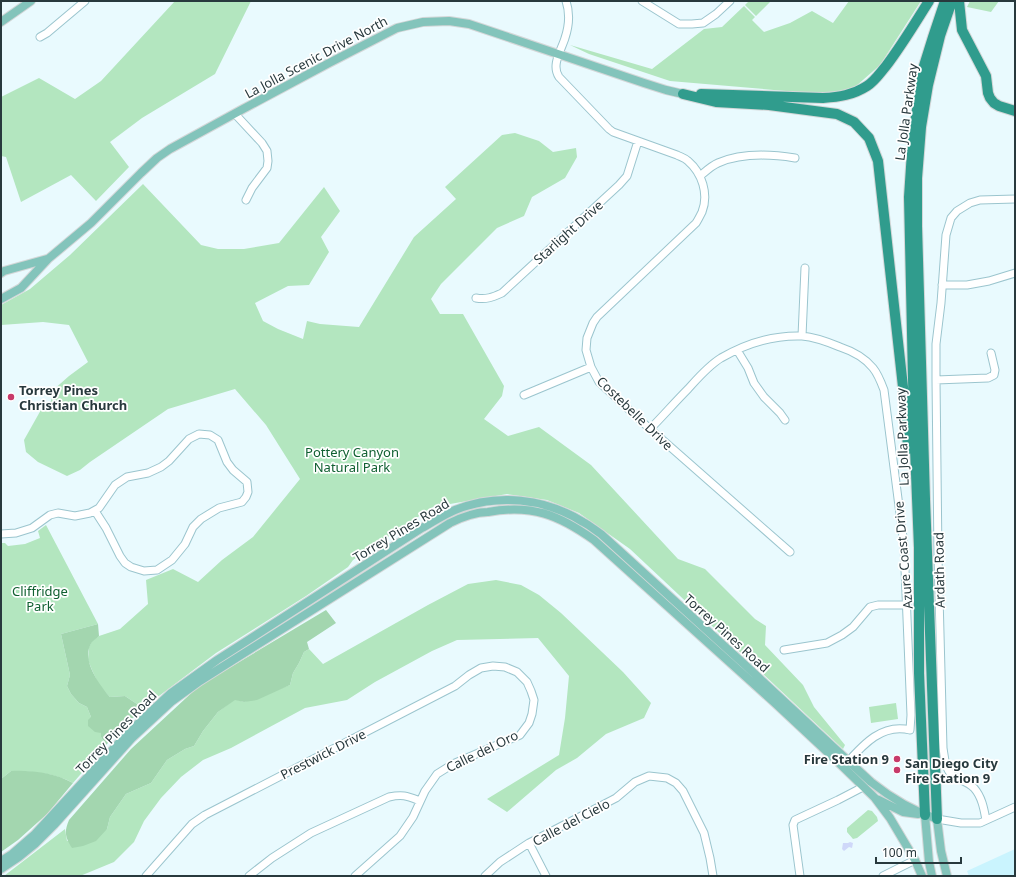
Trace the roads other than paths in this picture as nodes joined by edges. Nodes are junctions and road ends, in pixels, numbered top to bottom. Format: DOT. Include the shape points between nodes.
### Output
graph roads {
  1 [pos="31,1"];
  2 [pos="85,1"];
  3 [pos="642,1"];
  4 [pos="730,1"];
  5 [pos="929,1"];
  6 [pos="945,1"];
  7 [pos="952,1"];
  8 [pos="959,1"];
  9 [pos="568,2"];
  10 [pos="1,22"];
  11 [pos="40,37"];
  12 [pos="558,55"];
  13 [pos="683,94"];
  14 [pos="1015,111"];
  15 [pos="235,114"];
  16 [pos="638,141"];
  17 [pos="795,158"];
  18 [pos="700,176"];
  19 [pos="1015,199"];
  20 [pos="246,200"];
  21 [pos="48,259"];
  22 [pos="804,268"];
  23 [pos="1,273"];
  24 [pos="1015,273"];
  25 [pos="942,285"];
  26 [pos="476,298"];
  27 [pos="1,299"];
  28 [pos="802,336"];
  29 [pos="737,350"];
  30 [pos="991,352"];
  31 [pos="591,367"];
  32 [pos="936,380"];
  33 [pos="524,395"];
  34 [pos="786,420"];
  35 [pos="650,429"];
  36 [pos="95,511"];
  37 [pos="1,534"];
  38 [pos="918,536"];
  39 [pos="790,552"];
  40 [pos="907,605"];
  41 [pos="784,650"];
  42 [pos="517,672"];
  43 [pos="933,695"];
  44 [pos="943,723"];
  45 [pos="846,764"];
  46 [pos="863,786"];
  47 [pos="875,798"];
  48 [pos="420,801"];
  49 [pos="1015,807"];
  50 [pos="925,815"];
  51 [pos="937,819"];
  52 [pos="986,820"];
  53 [pos="529,844"];
  54 [pos="915,860"];
  55 [pos="1,861"];
  56 [pos="1,870"];
  57 [pos="146,876"];
  58 [pos="249,876"];
  59 [pos="354,876"];
  60 [pos="485,876"];
  61 [pos="546,876"];
  62 [pos="713,876"];
  63 [pos="800,876"];
  64 [pos="883,876"];
  65 [pos="922,876"];
  66 [pos="932,876"];
  67 [pos="947,876"];
  1 -- 10 [label="main road"];
  2 -- 11 [label="street"];
  3 -- 4 [label="street" via="680,24 692,24 703,23"];
  5 -- 13 [label="highway" via="898,50 877,76 868,86 854,93 823,98"];
  6 -- 38 [label="highway, La Jolla Parkway" via="923,69 913,137 910,183"];
  7 -- 43 [label="highway, La Jolla Parkway" via="928,85 921,127 917,178"];
  8 -- 14 [label="highway" via="962,30 986,76 990,98 999,106"];
  9 -- 12 [label="street" via="569,22"];
  12 -- 13 [label="main road, La Jolla Scenic Drive North"];
  12 -- 15 [label="main road, La Jolla Scenic Drive North" via="469,24 449,21 423,22 397,28"];
  12 -- 16 [label="street" via="556,73 559,77 609,129"];
  13 -- 38 [label="highway" via="716,102 769,105 837,114 854,122 869,138 878,161"];
  15 -- 20 [label="street" via="262,143 268,156 267,168"];
  15 -- 21 [label="main road, La Jolla Scenic Drive North" via="157,158 91,223"];
  16 -- 18 [label="street" via="687,160"];
  16 -- 26 [label="street, Starlight Drive" via="627,176 619,185 502,293 489,299"];
  17 -- 18 [label="street" via="752,155 728,159"];
  18 -- 31 [label="street, Costebelle Drive" via="704,202 696,224 592,323 586,338 586,350"];
  19 -- 25 [label="street, Ardath Road" via="980,200 957,211 951,218 946,235"];
  21 -- 23 [label="main road, La Jolla Scenic Drive North"];
  21 -- 27 [label="main road, La Jolla Scenic Drive North" via="21,288"];
  22 -- 28 [label="street"];
  24 -- 25 [label="street" via="967,285"];
  25 -- 32 [label="street, Ardath Road" via="936,344"];
  28 -- 29 [label="street" via="782,336 752,343"];
  28 -- 40 [label="street, Azure Coast Drive" via="829,342 849,350 866,361 876,373 884,390 904,545"];
  29 -- 34 [label="street" via="754,383"];
  29 -- 35 [label="street" via="720,358 704,371"];
  30 -- 32 [label="street" via="994,375 988,378"];
  31 -- 33 [label="street"];
  31 -- 35 [label="street, Costebelle Drive" via="599,382"];
  32 -- 44 [label="street, Ardath Road"];
  35 -- 39 [label="street, Costebelle Drive"];
  36 -- 36 [label="street" via="115,485 127,477 148,473 161,467 188,439 199,434 210,435 218,440 227,462 246,482 248,492 242,502 219,508 201,519 172,560 157,570 144,571 125,563"];
  36 -- 37 [label="street" via="75,516 58,513 50,515 32,528"];
  38 -- 50 [label="highway, La Jolla Parkway" via="919,673"];
  40 -- 41 [label="street" via="870,607 842,636 827,643"];
  40 -- 45 [label="street, Azure Coast Drive" via="910,730 891,730 870,738"];
  42 -- 48 [label="street, Calle del Oro" via="527,682 534,700 529,723 520,735 437,774"];
  42 -- 57 [label="street, Prestwick Drive" via="505,667 481,668 455,686 205,814 192,824"];
  43 -- 44 [label="highway" via="936,715"];
  43 -- 51 [label="highway, La Jolla Parkway"];
  44 -- 52 [label="street, Ardath Road" via="946,765 949,772 967,783 978,794"];
  45 -- 46 [label="main road, Torrey Pines Road"];
  45 -- 50 [label="main road, Torrey Pines Road" via="886,794"];
  45 -- 55 [label="main road, Torrey Pines Road" via="755,674 601,534 572,515 541,503 498,499 455,510 422,528 218,660 171,694 128,733 36,834"];
  45 -- 56 [label="main road, Torrey Pines Road" via="578,528 554,516 534,511 503,509 470,514 450,523 170,702 132,738 35,844"];
  46 -- 47 [label="main road, Torrey Pines Road"];
  46 -- 63 [label="street" via="795,820 793,824"];
  47 -- 50 [label="main road" via="903,812"];
  47 -- 54 [label="main road, Torrey Pines Road"];
  48 -- 58 [label="street" via="406,796 389,797 311,833"];
  48 -- 59 [label="street, Calle del Oro" via="400,836"];
  49 -- 52 [label="street"];
  50 -- 51 [label="main road, Torrey Pines Road"];
  50 -- 66 [label="main road, La Jolla Parkway"];
  51 -- 52 [label="street" via="961,823 980,823"];
  51 -- 67 [label="main road"];
  53 -- 60 [label="street, Calle del Cielo" via="500,862"];
  53 -- 61 [label="street"];
  53 -- 62 [label="street, Calle del Cielo" via="616,798 636,782 649,776 660,776 676,783 683,791 704,833"];
  54 -- 64 [label="street"];
  54 -- 65 [label="main road, Torrey Pines Road"];
}
